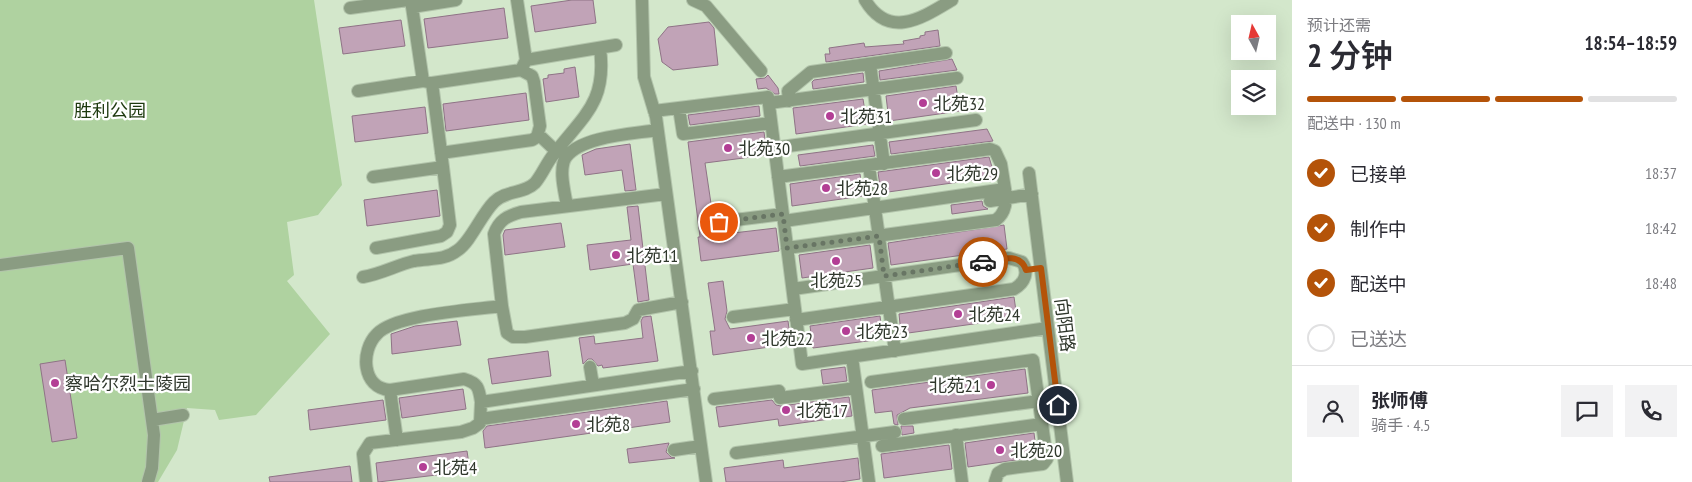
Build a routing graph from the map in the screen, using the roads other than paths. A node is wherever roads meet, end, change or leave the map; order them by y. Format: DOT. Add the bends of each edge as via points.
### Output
graph roads {
  1 [pos="456,0"];
  2 [pos="517,0"];
  3 [pos="642,0"];
  4 [pos="693,0"];
  5 [pos="865,0"];
  6 [pos="952,0"];
  7 [pos="411,2"];
  8 [pos="350,8"];
  9 [pos="616,45"];
  10 [pos="600,48"];
  11 [pos="946,53"];
  12 [pos="870,64"];
  13 [pos="524,65"];
  14 [pos="762,71"];
  15 [pos="957,78"];
  16 [pos="428,82"];
  17 [pos="873,89"];
  18 [pos="358,91"];
  19 [pos="789,100"];
  20 [pos="769,103"];
  21 [pos="679,108"];
  22 [pos="654,111"];
  23 [pos="976,120"];
  24 [pos="771,123"];
  25 [pos="657,130"];
  26 [pos="538,134"];
  27 [pos="880,134"];
  28 [pos="774,148"];
  29 [pos="556,151"];
  30 [pos="441,153"];
  31 [pos="884,164"];
  32 [pos="443,166"];
  33 [pos="869,166"];
  34 [pos="1029,173"];
  35 [pos="373,177"];
  36 [pos="778,177"];
  37 [pos="1006,193"];
  38 [pos="666,194"];
  39 [pos="1032,194"];
  40 [pos="990,201"];
  41 [pos="567,206"];
  42 [pos="875,208"];
  43 [pos="783,217"];
  44 [pos="719,222"];
  45 [pos="448,229"];
  46 [pos="879,236"];
  47 [pos="466,242"];
  48 [pos="376,248"];
  49 [pos="787,248"];
  50 [pos="0,265"];
  51 [pos="1041,268"];
  52 [pos="1026,270"];
  53 [pos="884,276"];
  54 [pos="363,277"];
  55 [pos="792,289"];
  56 [pos="682,302"];
  57 [pos="502,306"];
  58 [pos="889,308"];
  59 [pos="796,315"];
  60 [pos="733,317"];
  61 [pos="1048,328"];
  62 [pos="895,351"];
  63 [pos="852,357"];
  64 [pos="590,367"];
  65 [pos="692,371"];
  66 [pos="871,382"];
  67 [pos="593,386"];
  68 [pos="856,388"];
  69 [pos="694,389"];
  70 [pos="390,390"];
  71 [pos="714,399"];
  72 [pos="1039,401"];
  73 [pos="481,402"];
  74 [pos="184,415"];
  75 [pos="481,419"];
  76 [pos="152,420"];
  77 [pos="904,420"];
  78 [pos="1042,424"];
  79 [pos="895,432"];
  80 [pos="956,435"];
  81 [pos="863,436"];
  82 [pos="397,440"];
  83 [pos="701,446"];
  84 [pos="882,446"];
  85 [pos="674,450"];
  86 [pos="736,453"];
  87 [pos="148,482"];
  88 [pos="366,482"];
  89 [pos="706,482"];
  90 [pos="869,482"];
  91 [pos="962,482"];
  92 [pos="995,482"];
  93 [pos="1067,482"];
  1 -- 7 [label="street"];
  2 -- 13 [label="street"];
  3 -- 22 [label="street" via="644,77"];
  4 -- 14 [label="street" via="706,6"];
  5 -- 6 [label="street" via="870,9 892,23 909,22"];
  7 -- 8 [label="street"];
  7 -- 16 [label="street"];
  9 -- 10 [label="street"];
  10 -- 13 [label="street"];
  10 -- 29 [label="street" via="602,73 599,92 593,105"];
  11 -- 12 [label="street"];
  12 -- 17 [label="street"];
  12 -- 19 [label="street" via="810,72 788,91"];
  13 -- 16 [label="street"];
  13 -- 26 [label="street" via="534,82 540,126"];
  15 -- 17 [label="street"];
  16 -- 18 [label="street"];
  16 -- 30 [label="street"];
  17 -- 19 [label="street"];
  17 -- 27 [label="street"];
  19 -- 20 [label="street"];
  20 -- 21 [label="street" via="768,96"];
  20 -- 24 [label="street"];
  21 -- 22 [label="street"];
  21 -- 24 [label="street" via="683,134"];
  22 -- 25 [label="street"];
  23 -- 27 [label="street"];
  24 -- 28 [label="street"];
  25 -- 38 [label="street"];
  25 -- 41 [label="street" via="591,141 566,157 562,170"];
  26 -- 29 [label="street"];
  26 -- 30 [label="street" via="532,140"];
  27 -- 28 [label="street"];
  27 -- 31 [label="street"];
  28 -- 36 [label="street"];
  29 -- 47 [label="street" via="535,183 496,200 480,218"];
  30 -- 32 [label="street"];
  31 -- 33 [label="street"];
  31 -- 37 [label="street" via="990,148 1001,164"];
  32 -- 35 [label="street"];
  32 -- 45 [label="street"];
  33 -- 36 [label="street"];
  33 -- 42 [label="street"];
  34 -- 39 [label="street, 向阳路"];
  36 -- 43 [label="street"];
  37 -- 39 [label="street"];
  37 -- 40 [label="street"];
  37 -- 42 [label="street"];
  37 -- 46 [label="street" via="1003,212 996,220"];
  38 -- 41 [label="street"];
  38 -- 56 [label="street"];
  39 -- 51 [label="street, 向阳路"];
  41 -- 57 [label="street" via="521,212 507,216 497,225 494,234"];
  42 -- 43 [label="street"];
  42 -- 46 [label="street"];
  43 -- 44 [label="street"];
  43 -- 49 [label="street"];
  45 -- 47 [label="street"];
  45 -- 48 [label="street" via="442,236"];
  46 -- 49 [label="street"];
  46 -- 53 [label="street"];
  47 -- 54 [label="street" via="443,258 416,261"];
  49 -- 55 [label="street"];
  50 -- 76 [label="street" via="128,248"];
  51 -- 52 [label="street"];
  51 -- 61 [label="street, 向阳路"];
  52 -- 53 [label="street" via="1022,262 1009,258"];
  52 -- 58 [label="street" via="1024,280 1014,289"];
  53 -- 55 [label="street"];
  53 -- 58 [label="street"];
  55 -- 59 [label="street"];
  56 -- 57 [label="street" via="638,310 625,323 525,337 513,337 507,333"];
  56 -- 65 [label="street"];
  57 -- 70 [label="street" via="398,321 377,334 366,356 368,375 373,384"];
  58 -- 59 [label="street"];
  58 -- 62 [label="street"];
  59 -- 60 [label="street"];
  59 -- 63 [label="street" via="802,364"];
  61 -- 62 [label="street"];
  61 -- 93 [label="street, 向阳路"];
  62 -- 63 [label="street"];
  63 -- 68 [label="street"];
  64 -- 67 [label="street"];
  65 -- 67 [label="street"];
  65 -- 69 [label="street"];
  66 -- 72 [label="street" via="1033,360"];
  67 -- 73 [label="street"];
  68 -- 71 [label="street" via="780,398 779,391"];
  68 -- 81 [label="street"];
  69 -- 75 [label="street"];
  69 -- 83 [label="street"];
  70 -- 73 [label="street" via="464,379 479,387"];
  70 -- 82 [label="street"];
  72 -- 77 [label="street"];
  72 -- 78 [label="street"];
  73 -- 75 [label="street"];
  74 -- 76 [label="street"];
  75 -- 82 [label="street" via="473,428 461,432"];
  76 -- 87 [label="street" via="154,450"];
  78 -- 80 [label="street"];
  78 -- 92 [label="street" via="1047,460 1043,464 1005,469 998,473"];
  79 -- 81 [label="street"];
  80 -- 84 [label="street"];
  80 -- 91 [label="street"];
  81 -- 86 [label="street"];
  81 -- 90 [label="street"];
  82 -- 88 [label="street" via="370,443 365,447"];
  83 -- 85 [label="street"];
  83 -- 89 [label="street"];
}
